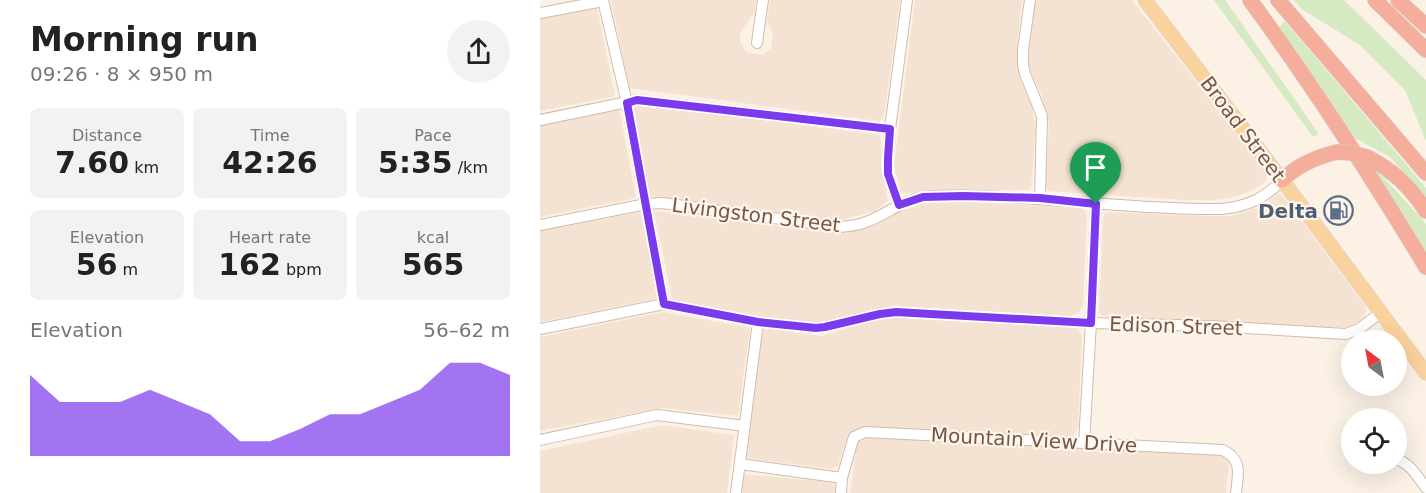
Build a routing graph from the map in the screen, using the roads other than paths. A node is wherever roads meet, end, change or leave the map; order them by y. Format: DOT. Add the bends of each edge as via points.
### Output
graph roads {
  1 [pos="603,0"];
  2 [pos="763,0"];
  3 [pos="907,0"];
  4 [pos="1030,0"];
  5 [pos="1145,0"];
  6 [pos="1250,0"];
  7 [pos="1278,0"];
  8 [pos="1375,0"];
  9 [pos="1398,0"];
  10 [pos="540,13"];
  11 [pos="1426,26"];
  12 [pos="757,43"];
  13 [pos="1426,50"];
  14 [pos="627,103"];
  15 [pos="540,120"];
  16 [pos="890,129"];
  17 [pos="1426,173"];
  18 [pos="1282,180"];
  19 [pos="1040,198"];
  20 [pos="646,204"];
  21 [pos="1096,204"];
  22 [pos="899,205"];
  23 [pos="1426,211"];
  24 [pos="540,225"];
  25 [pos="1426,267"];
  26 [pos="664,304"];
  27 [pos="1380,313"];
  28 [pos="758,322"];
  29 [pos="1091,323"];
  30 [pos="540,329"];
  31 [pos="1426,374"];
  32 [pos="745,426"];
  33 [pos="540,440"];
  34 [pos="1084,443"];
  35 [pos="740,464"];
  36 [pos="1407,464"];
  37 [pos="842,478"];
  38 [pos="1426,488"];
  39 [pos="736,493"];
  40 [pos="841,493"];
  41 [pos="1236,493"];
  1 -- 10 [label="street"];
  1 -- 14 [label="street"];
  2 -- 12 [label="street"];
  3 -- 16 [label="street"];
  4 -- 19 [label="street" via="1023,66 1042,116"];
  5 -- 18 [label="main road, Broad Street"];
  6 -- 25 [label="highway"];
  7 -- 17 [label="highway"];
  8 -- 13 [label="highway"];
  9 -- 11 [label="highway"];
  14 -- 15 [label="street"];
  14 -- 16 [label="street" via="637,100"];
  14 -- 20 [label="street"];
  16 -- 22 [label="street" via="888,174"];
  18 -- 21 [label="street, Livingston Street" via="1262,198 1222,209"];
  18 -- 23 [label="highway, bridge" via="1325,154 1351,153 1367,157 1401,179"];
  18 -- 27 [label="main road, Broad Street"];
  19 -- 21 [label="street, Livingston Street"];
  19 -- 22 [label="street, Livingston Street" via="923,197"];
  20 -- 22 [label="street, Livingston Street" via="839,227 867,222"];
  20 -- 24 [label="street, Livingston Street"];
  20 -- 26 [label="street"];
  21 -- 29 [label="street"];
  26 -- 28 [label="street, Edison Street"];
  26 -- 30 [label="street, Edison Street"];
  27 -- 29 [label="street, Edison Street" via="1346,334"];
  27 -- 31 [label="main road, Broad Street"];
  28 -- 29 [label="street, Edison Street" via="816,328 896,312"];
  28 -- 32 [label="street"];
  29 -- 34 [label="street"];
  32 -- 33 [label="street" via="657,415"];
  32 -- 35 [label="street"];
  34 -- 37 [label="street, Mountain View Drive" via="865,432 854,437"];
  34 -- 41 [label="street, Mountain View Drive" via="1223,450 1231,454 1238,468"];
  35 -- 37 [label="street"];
  35 -- 39 [label="street"];
  36 -- 38 [label="street"];
  37 -- 40 [label="street, Mountain View Drive"];
}
